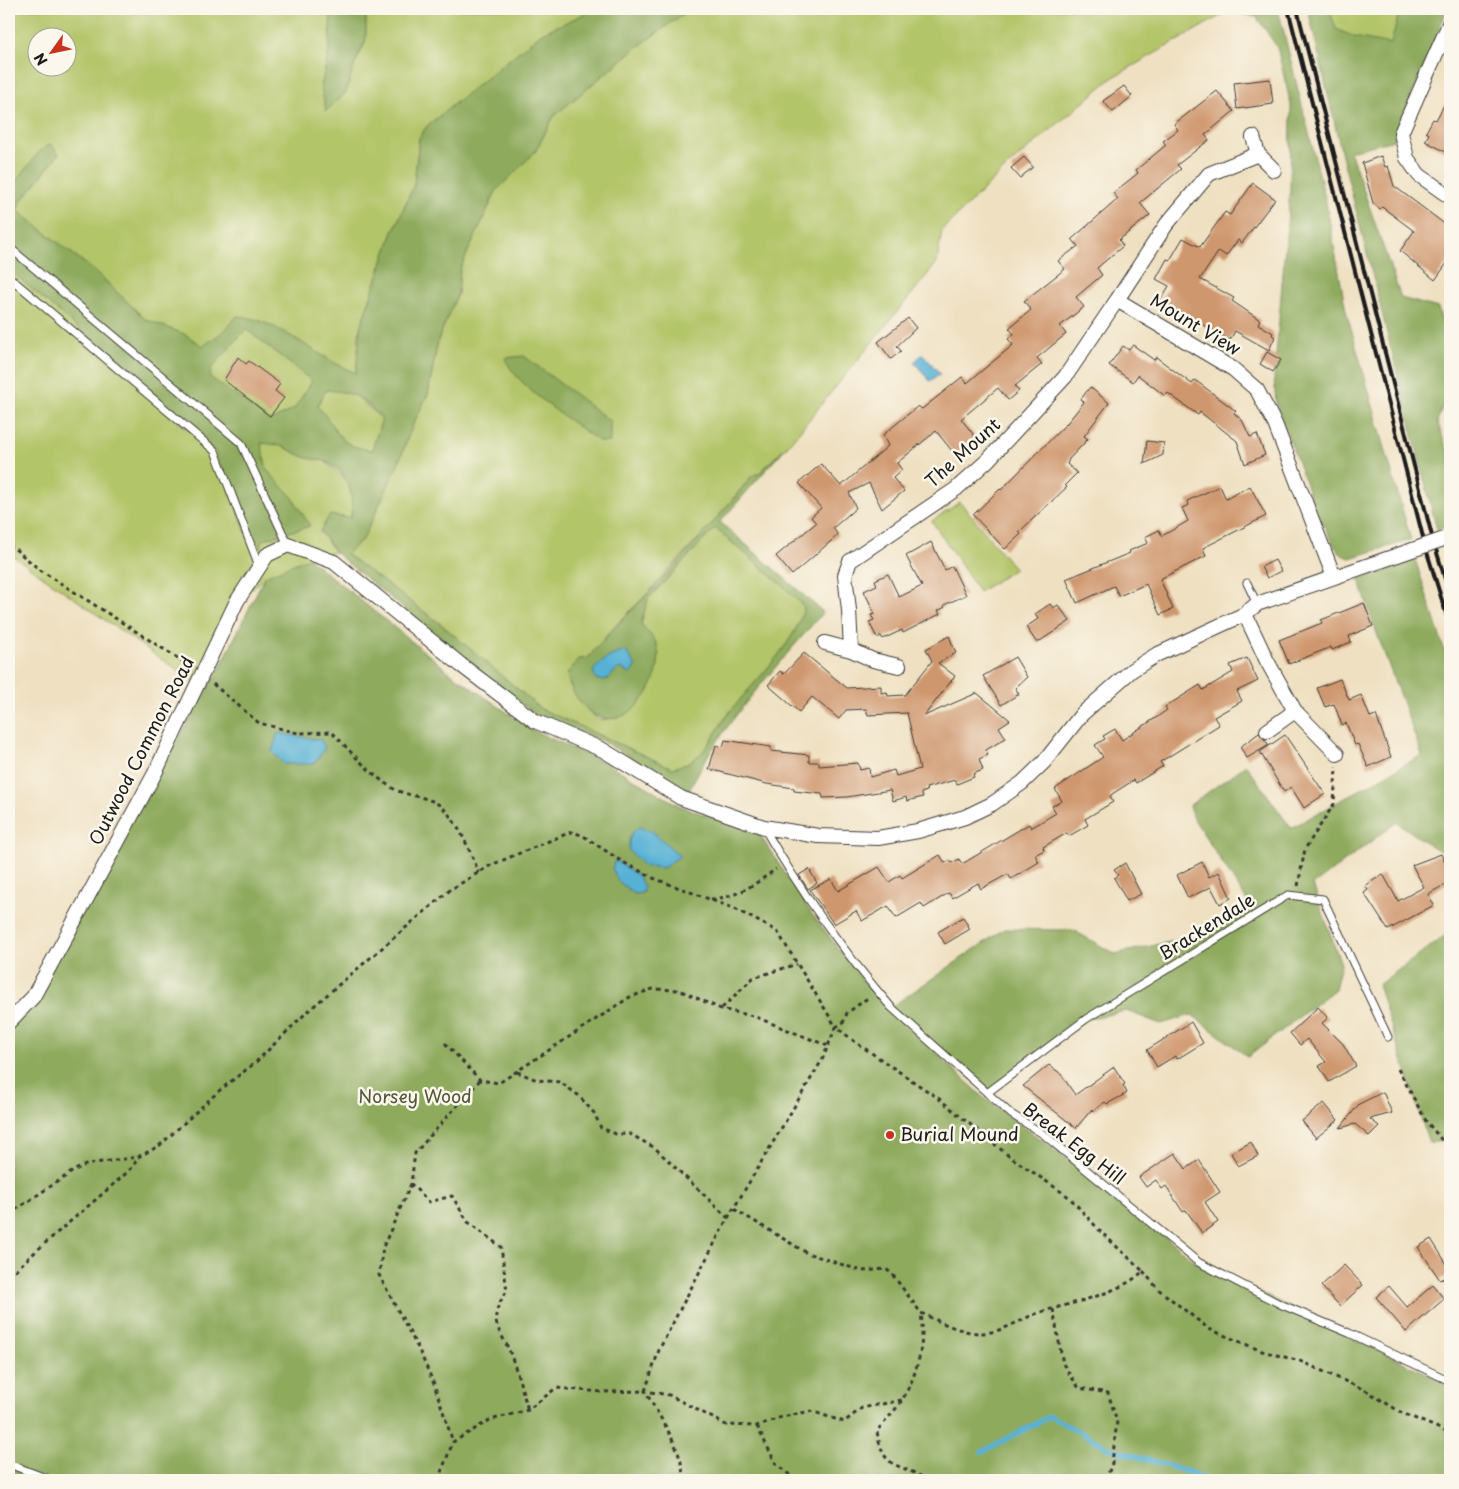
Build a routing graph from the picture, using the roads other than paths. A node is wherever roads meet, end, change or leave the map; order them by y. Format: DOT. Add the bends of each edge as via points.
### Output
graph roads {
  1 [pos="1450,22"];
  2 [pos="1253,137"];
  3 [pos="1258,154"];
  4 [pos="1274,170"];
  5 [pos="1450,196"];
  6 [pos="9,247"];
  7 [pos="9,277"];
  8 [pos="1117,300"];
  9 [pos="1447,538"];
  10 [pos="288,545"];
  11 [pos="260,567"];
  12 [pos="1334,577"];
  13 [pos="1246,584"];
  14 [pos="1257,604"];
  15 [pos="1245,614"];
  16 [pos="825,642"];
  17 [pos="851,650"];
  18 [pos="899,666"];
  19 [pos="1295,711"];
  20 [pos="1267,731"];
  21 [pos="1337,754"];
  22 [pos="764,827"];
  23 [pos="9,1022"];
  24 [pos="1388,1037"];
  25 [pos="987,1093"];
  26 [pos="1450,1381"];
  27 [pos="9,1464"];
  28 [pos="50,1480"];
  1 -- 5 [label="street" via="1401,133 1407,158 1419,175"];
  2 -- 3 [label="street"];
  3 -- 4 [label="street"];
  3 -- 8 [label="street" via="1209,174 1166,226"];
  6 -- 10 [label="lane" via="241,443"];
  7 -- 11 [label="lane" via="216,451"];
  8 -- 12 [label="street, Mount View" via="1233,369 1257,390 1275,424"];
  8 -- 17 [label="street, The Mount" via="1065,377 988,460 956,489 850,560 845,575"];
  9 -- 12 [label="street, bridge"];
  10 -- 11 [label="street, Outwood Common Road" via="267,555"];
  10 -- 22 [label="street" via="334,562 535,721 603,750 681,798"];
  11 -- 23 [label="street, Outwood Common Road" via="237,601 155,773 34,997"];
  12 -- 14 [label="street"];
  13 -- 14 [label="lane"];
  14 -- 15 [label="street"];
  15 -- 19 [label="street"];
  15 -- 22 [label="street" via="1156,655 1132,670 1082,714 1044,762 1022,783 966,817 878,838 818,836"];
  16 -- 17 [label="street"];
  17 -- 18 [label="street" via="873,660"];
  19 -- 20 [label="street"];
  19 -- 21 [label="street"];
  22 -- 25 [label="lane, Break Egg Hill" via="796,882 891,1007"];
  24 -- 25 [label="lane, Brackendale" via="1323,899 1288,895 1086,1020"];
  25 -- 26 [label="lane, Break Egg Hill" via="1198,1262 1280,1304 1349,1332"];
  27 -- 28 [label="lane"];
}
